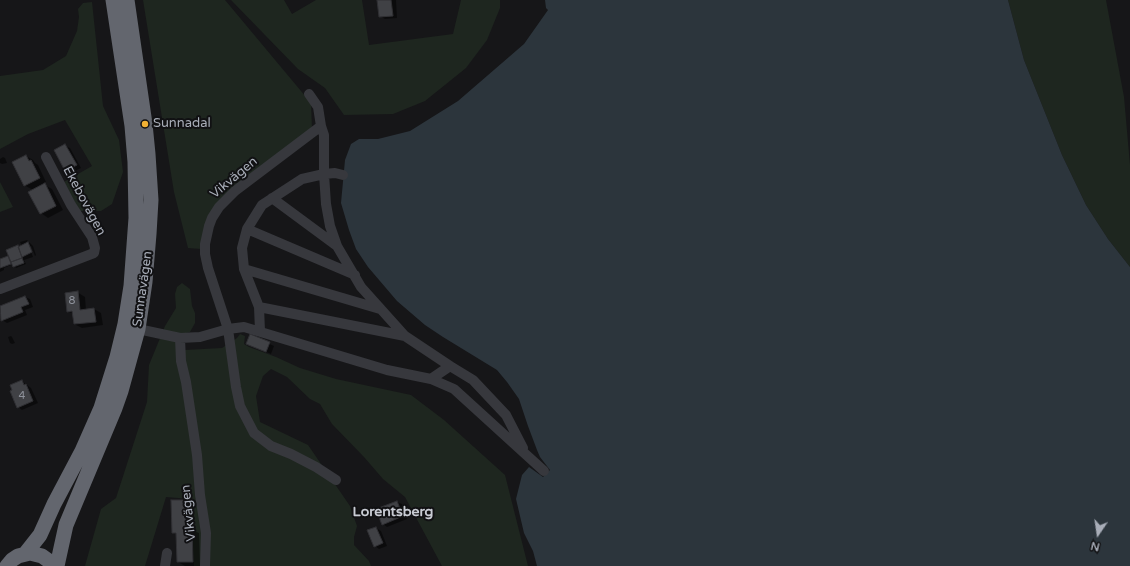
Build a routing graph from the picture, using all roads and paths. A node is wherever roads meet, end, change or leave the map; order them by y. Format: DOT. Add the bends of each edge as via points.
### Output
graph roads {
  1 [pos="113,0"];
  2 [pos="127,0"];
  3 [pos="309,94"];
  4 [pos="321,126"];
  5 [pos="46,157"];
  6 [pos="324,174"];
  7 [pos="343,175"];
  8 [pos="272,198"];
  9 [pos="247,228"];
  10 [pos="337,246"];
  11 [pos="244,269"];
  12 [pos="355,275"];
  13 [pos="0,289"];
  14 [pos="259,307"];
  15 [pos="381,310"];
  16 [pos="138,329"];
  17 [pos="228,329"];
  18 [pos="260,331"];
  19 [pos="405,336"];
  20 [pos="180,338"];
  21 [pos="450,366"];
  22 [pos="431,379"];
  23 [pos="525,454"];
  24 [pos="544,471"];
  25 [pos="336,480"];
  26 [pos="167,553"];
  27 [pos="25,554"];
  28 [pos="7,565"];
  29 [pos="53,566"];
  30 [pos="57,566"];
  31 [pos="165,566"];
  32 [pos="205,566"];
  1 -- 27 [label="highway, Sunnavägen" via="136,162 134,268 130,294 113,370 92,429 40,535"];
  2 -- 16 [label="highway, Sunnavägen" via="145,124 150,200 145,282"];
  3 -- 4 [label="street" via="318,107"];
  4 -- 6 [label="street" via="324,134"];
  4 -- 17 [label="street, Vikvägen" via="235,191 212,218 205,244 206,261"];
  5 -- 13 [label="street, Ekebovägen" via="92,238 94,253"];
  6 -- 7 [label="street"];
  6 -- 8 [label="street" via="302,179"];
  6 -- 10 [label="street" via="326,204"];
  8 -- 9 [label="street" via="262,205"];
  8 -- 10 [label="street"];
  9 -- 11 [label="street" via="242,248"];
  9 -- 12 [label="street"];
  10 -- 12 [label="street"];
  11 -- 14 [label="street"];
  11 -- 15 [label="street"];
  12 -- 15 [label="street" via="361,287"];
  14 -- 18 [label="street"];
  14 -- 19 [label="street"];
  15 -- 19 [label="street"];
  16 -- 20 [label="street"];
  16 -- 30 [label="highway, Sunnavägen" via="115,408 66,525"];
  17 -- 18 [label="street"];
  17 -- 20 [label="street" via="200,337"];
  17 -- 25 [label="street, Vikvägen" via="240,406 254,433 271,446 316,466"];
  18 -- 22 [label="street" via="387,370"];
  19 -- 21 [label="street"];
  20 -- 32 [label="street, Vikvägen" via="181,361 197,455 206,533"];
  21 -- 22 [label="street"];
  21 -- 23 [label="street" via="473,380 506,415"];
  22 -- 23 [label="street" via="454,389"];
  23 -- 24 [label="street"];
  26 -- 31 [label="street"];
  27 -- 28 [label="highway"];
  27 -- 29 [label="highway" via="34,553 42,556"];
}
